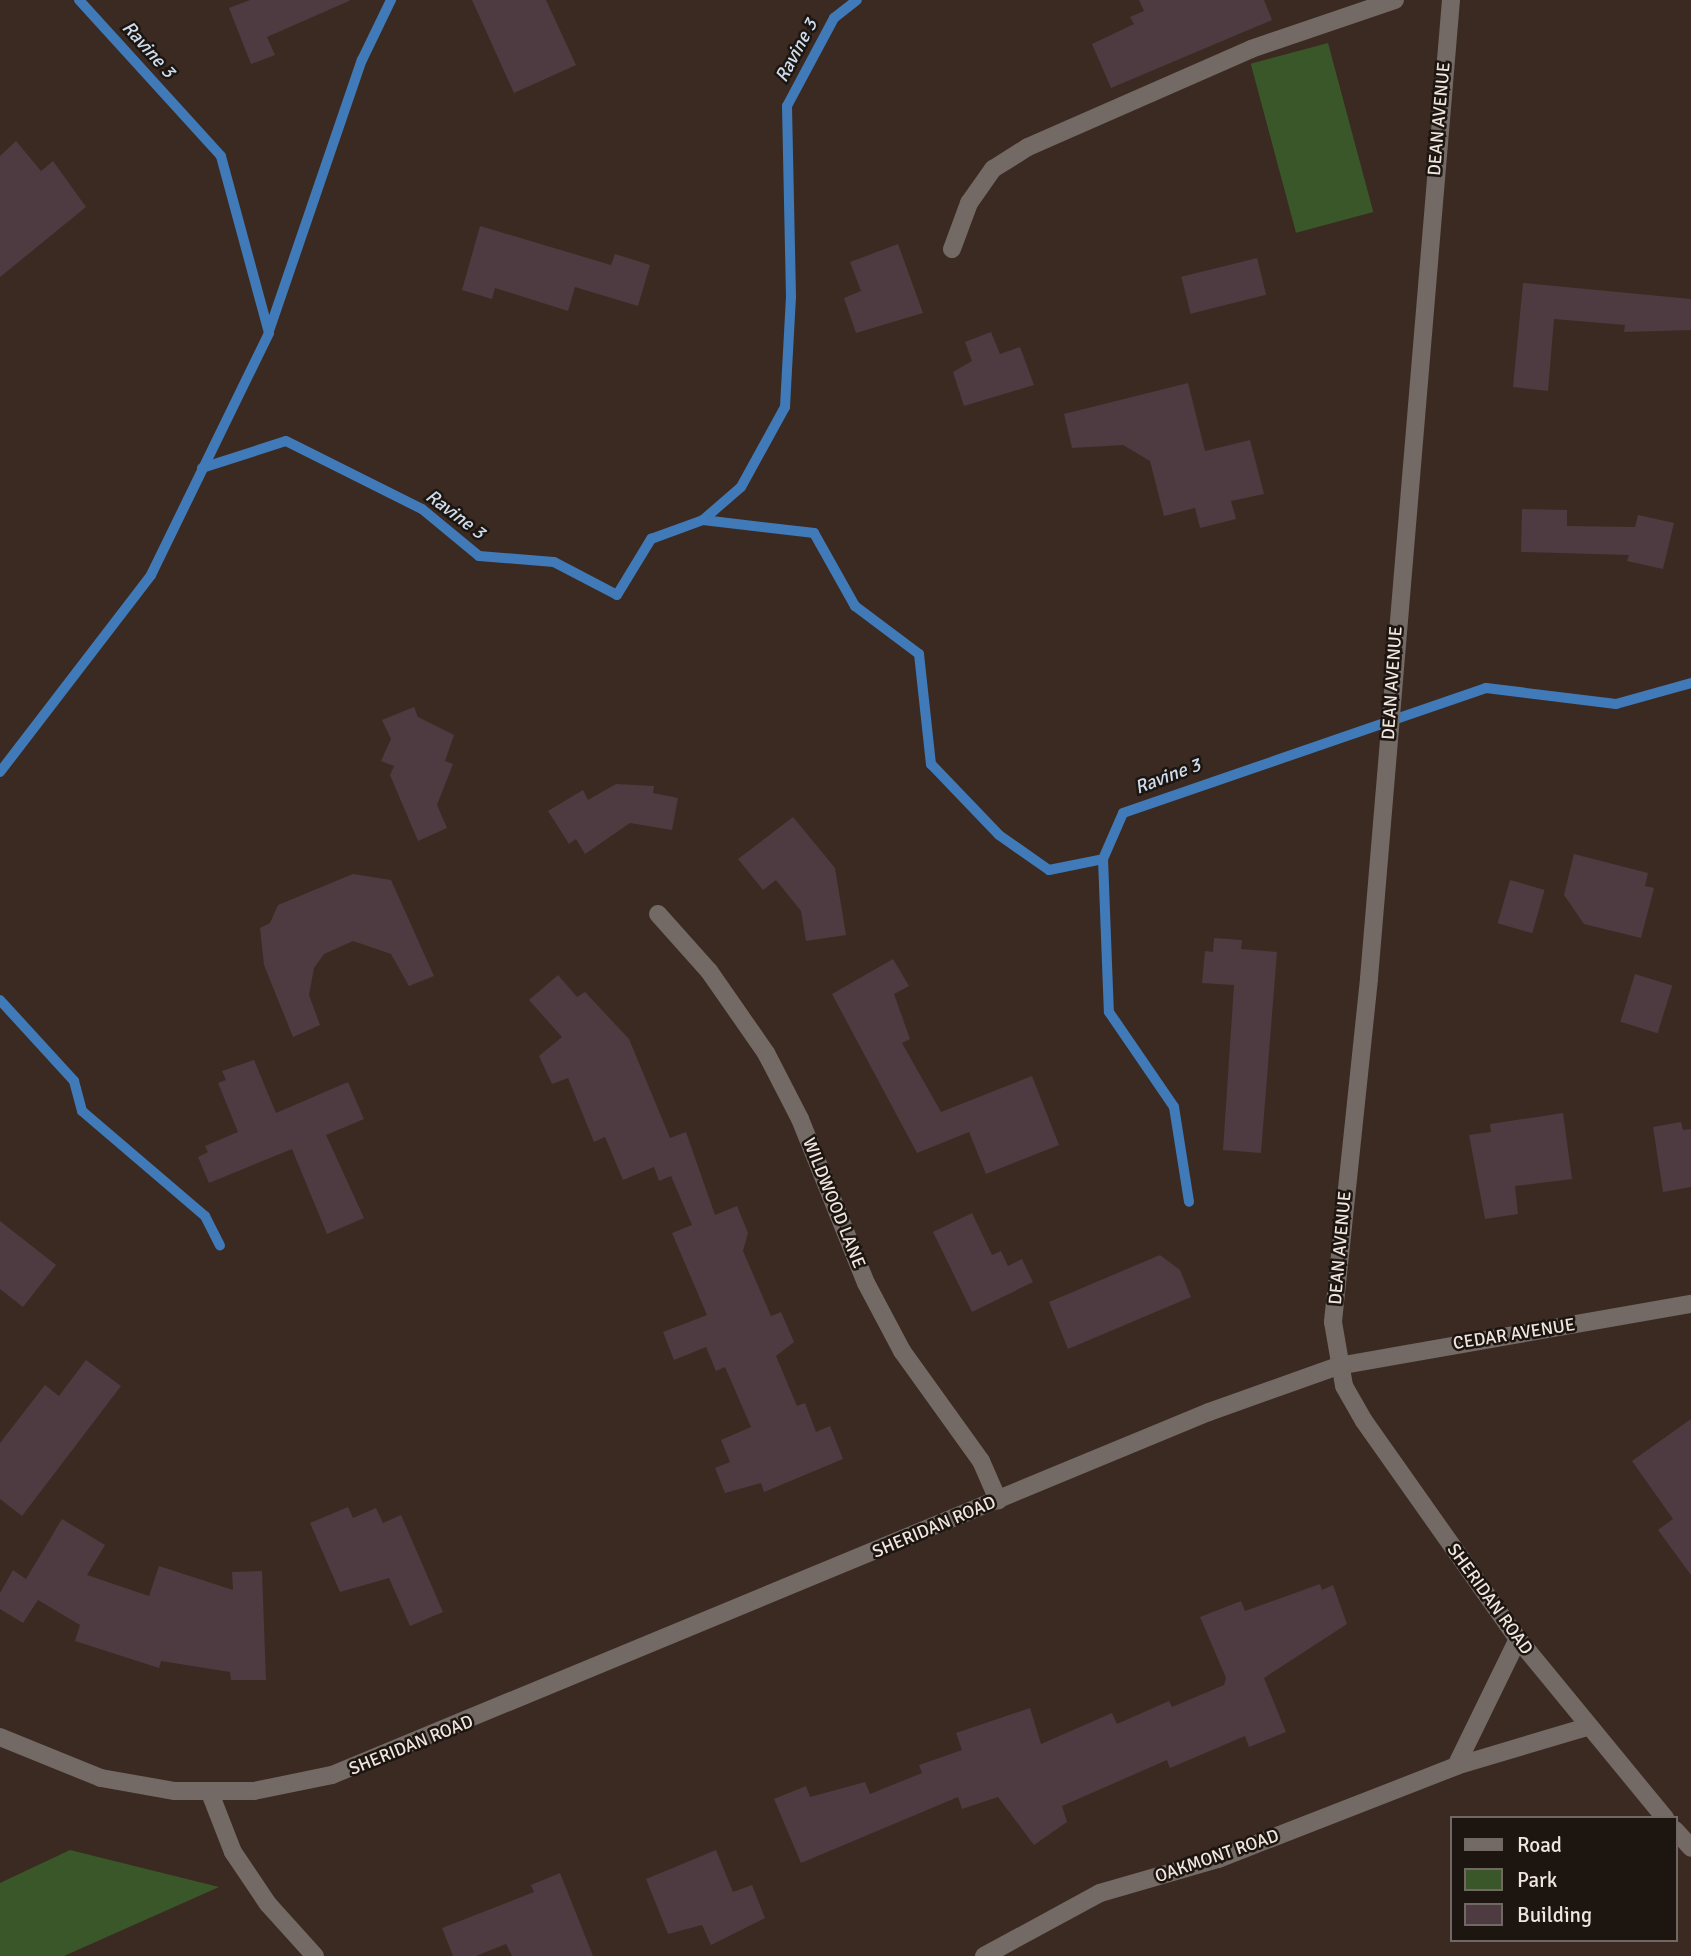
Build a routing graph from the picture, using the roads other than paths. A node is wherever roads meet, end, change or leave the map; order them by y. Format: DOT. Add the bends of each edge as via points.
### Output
graph roads {
  1 [pos="1395,0"];
  2 [pos="1451,0"];
  3 [pos="951,249"];
  4 [pos="657,914"];
  5 [pos="1691,1304"];
  6 [pos="1338,1366"];
  7 [pos="998,1500"];
  8 [pos="1518,1639"];
  9 [pos="1587,1727"];
  10 [pos="0,1737"];
  11 [pos="1456,1766"];
  12 [pos="210,1793"];
  13 [pos="1663,1816"];
  14 [pos="1677,1832"];
  15 [pos="1691,1848"];
  16 [pos="315,1956"];
  17 [pos="984,1956"];
  1 -- 3 [label="street" via="1251,49 1028,147 993,169 969,203"];
  2 -- 6 [label="street, DEAN AVENUE" via="1369,979 1333,1322"];
  4 -- 7 [label="street, WILDWOOD LANE" via="709,971 766,1053 866,1283 902,1351 981,1461"];
  5 -- 6 [label="street, CEDAR AVENUE"];
  6 -- 7 [label="street, SHERIDAN ROAD"];
  6 -- 8 [label="street, SHERIDAN ROAD" via="1364,1421"];
  7 -- 12 [label="street, SHERIDAN ROAD" via="371,1763 254,1791"];
  8 -- 9 [label="street, SHERIDAN ROAD"];
  8 -- 11 [label="street"];
  9 -- 11 [label="street, OAKMONT ROAD"];
  9 -- 13 [label="street, SHERIDAN ROAD"];
  10 -- 12 [label="street, SHERIDAN ROAD" via="101,1778"];
  11 -- 17 [label="street, OAKMONT ROAD" via="1218,1859 1101,1893"];
  12 -- 16 [label="street" via="233,1852 268,1904"];
  14 -- 15 [label="street"];
}
